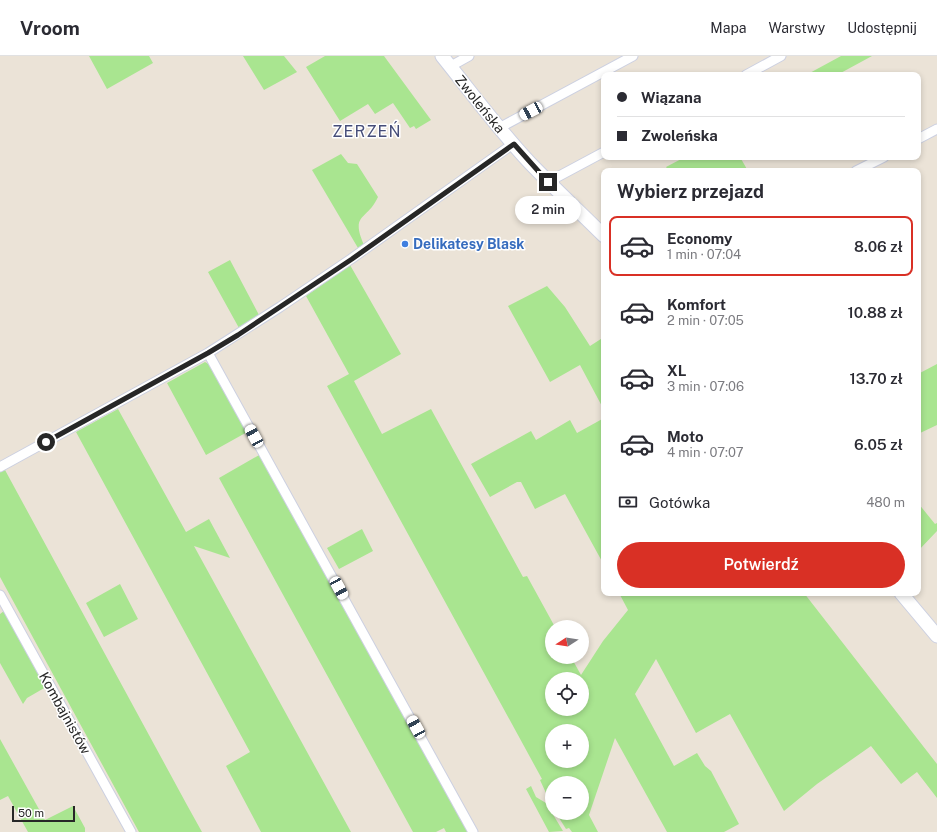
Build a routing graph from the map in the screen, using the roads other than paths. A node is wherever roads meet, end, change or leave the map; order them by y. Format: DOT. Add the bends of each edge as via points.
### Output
graph roads {
  1 [pos="469,56"];
  2 [pos="633,56"];
  3 [pos="781,56"];
  4 [pos="446,61"];
  5 [pos="603,72"];
  6 [pos="752,72"];
  7 [pos="601,73"];
  8 [pos="499,128"];
  9 [pos="937,129"];
  10 [pos="921,137"];
  11 [pos="514,144"];
  12 [pos="601,154"];
  13 [pos="878,160"];
  14 [pos="862,168"];
  15 [pos="548,182"];
  16 [pos="601,233"];
  17 [pos="208,353"];
  18 [pos="0,467"];
  19 [pos="0,595"];
  20 [pos="904,596"];
  21 [pos="937,636"];
  22 [pos="131,832"];
  23 [pos="473,832"];
  1 -- 4 [label="street"];
  2 -- 5 [label="street"];
  3 -- 6 [label="street"];
  4 -- 8 [label="street, Zwoleńska"];
  7 -- 8 [label="street"];
  8 -- 11 [label="street, Zwoleńska"];
  9 -- 10 [label="street"];
  11 -- 15 [label="street, Zwoleńska"];
  11 -- 17 [label="street" via="352,259"];
  12 -- 15 [label="street"];
  13 -- 14 [label="street"];
  15 -- 16 [label="street, Zwoleńska"];
  17 -- 18 [label="street"];
  17 -- 23 [label="street"];
  19 -- 22 [label="street, Kombajnistów"];
  20 -- 21 [label="street"];
}
